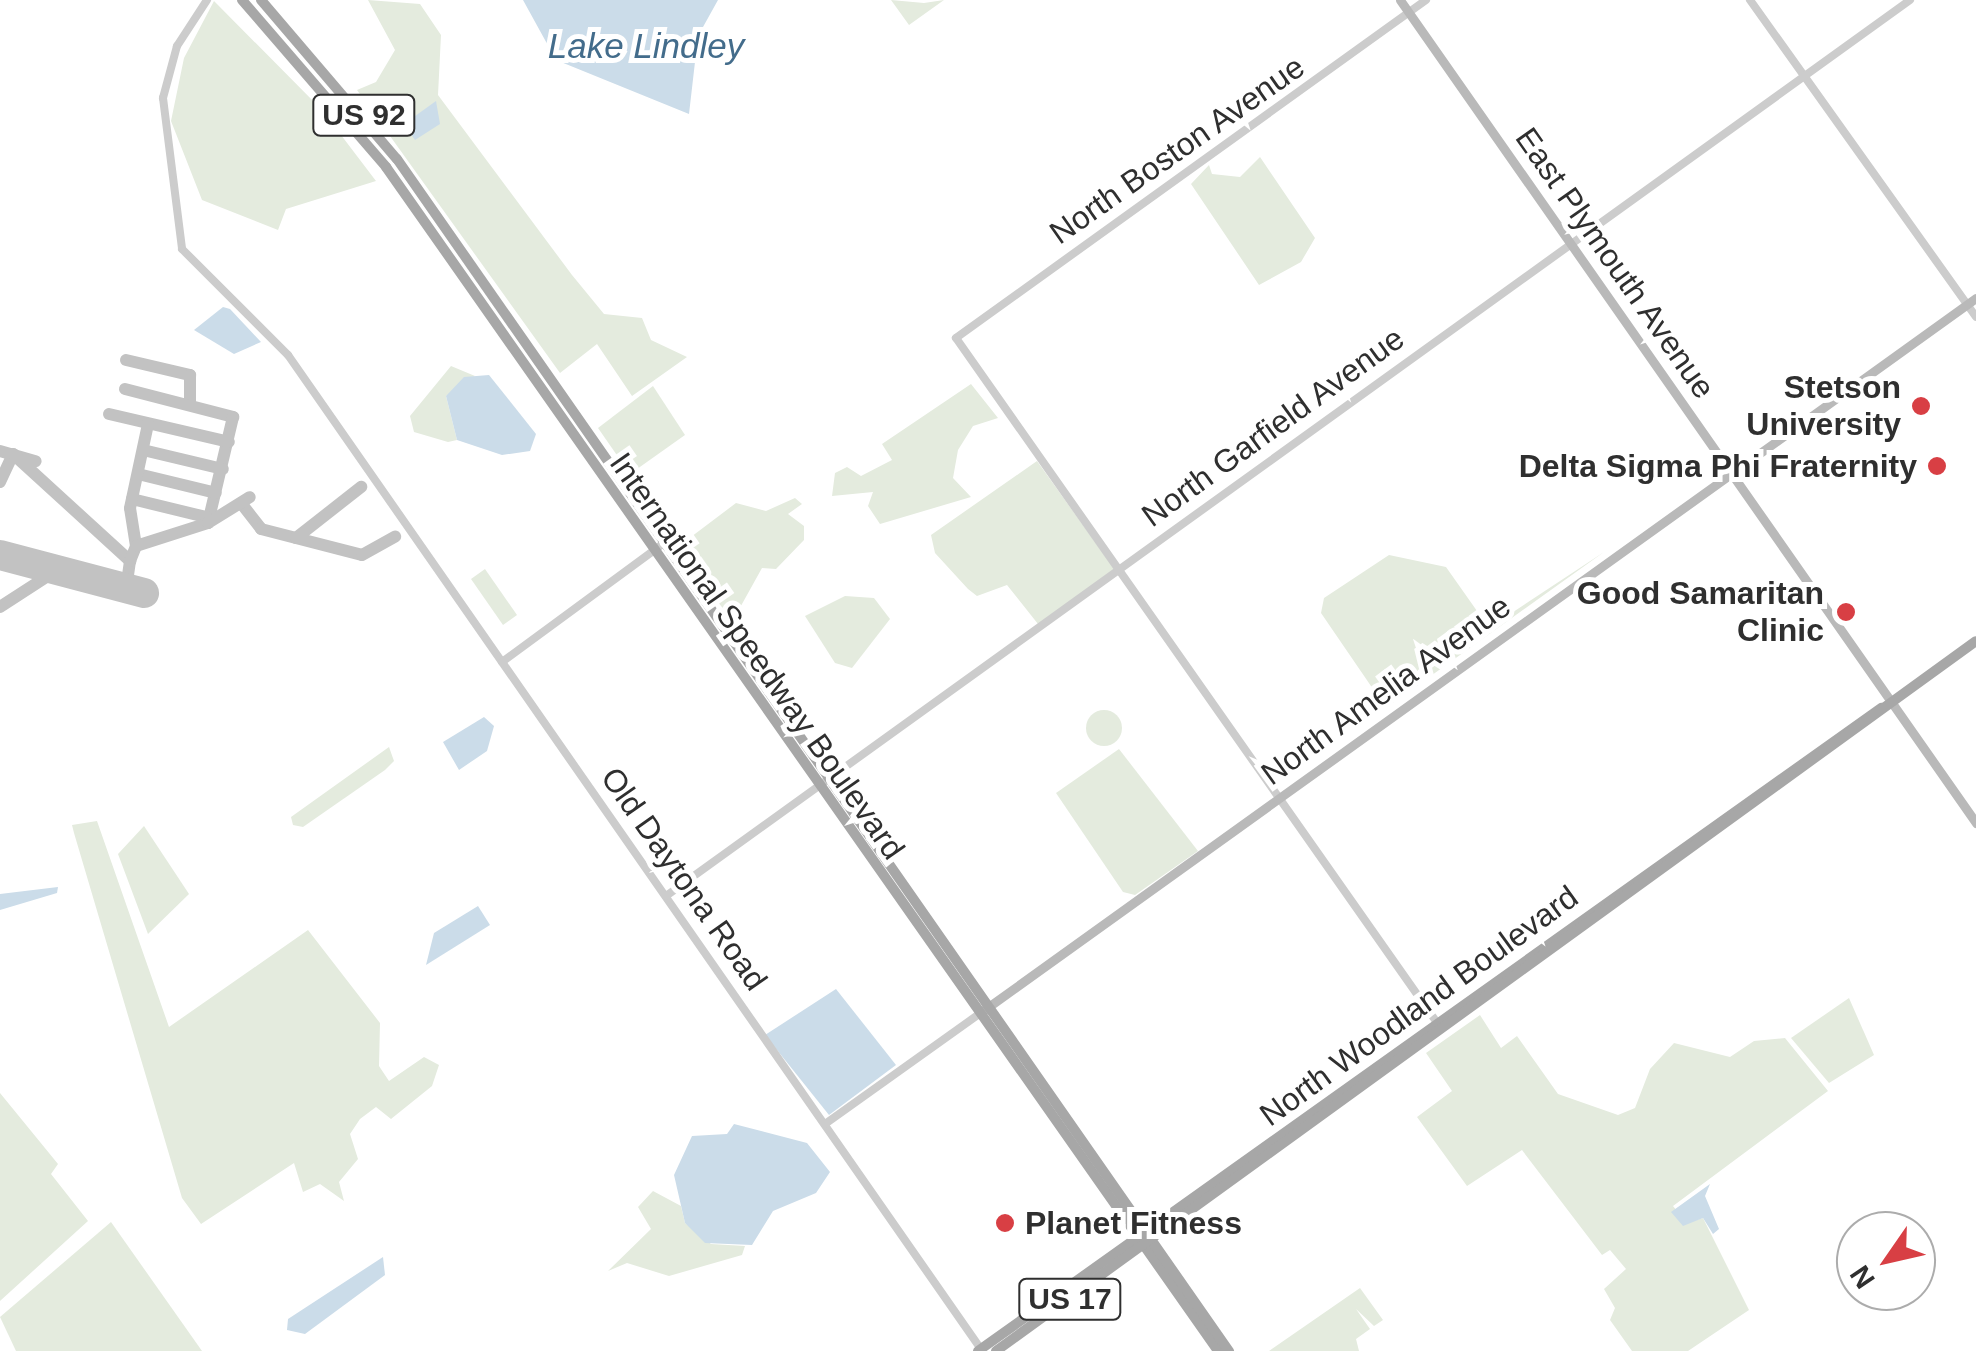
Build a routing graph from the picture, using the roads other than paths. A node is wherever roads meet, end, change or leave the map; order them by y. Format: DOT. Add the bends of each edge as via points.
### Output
graph roads {
  1 [pos="207,0"];
  2 [pos="242,0"];
  3 [pos="261,0"];
  4 [pos="1400,0"];
  5 [pos="1426,0"];
  6 [pos="1750,0"];
  7 [pos="1910,0"];
  8 [pos="1409,12"];
  9 [pos="1805,76"];
  10 [pos="1572,242"];
  11 [pos="1972,301"];
  12 [pos="1976,317"];
  13 [pos="564,422"];
  14 [pos="586,431"];
  15 [pos="576,439"];
  16 [pos="598,448"];
  17 [pos="1732,474"];
  18 [pos="664,543"];
  19 [pos="653,551"];
  20 [pos="1120,569"];
  21 [pos="1976,641"];
  22 [pos="502,662"];
  23 [pos="1891,703"];
  24 [pos="830,780"];
  25 [pos="818,788"];
  26 [pos="1278,799"];
  27 [pos="1976,823"];
  28 [pos="888,886"];
  29 [pos="906,890"];
  30 [pos="666,896"];
  31 [pos="898,901"];
  32 [pos="919,909"];
  33 [pos="983,1011"];
  34 [pos="1441,1028"];
  35 [pos="1044,1111"];
  36 [pos="1066,1120"];
  37 [pos="826,1124"];
  38 [pos="1124,1212"];
  39 [pos="1165,1218"];
  40 [pos="1144,1240"];
  41 [pos="1114,1255"];
  42 [pos="1040,1307"];
  43 [pos="1203,1322"];
  44 [pos="1028,1328"];
  45 [pos="985,1349"];
  46 [pos="1218,1351"];
  47 [pos="1229,1351"];
  1 -- 22 [label="street, Old Daytona Road" via="176,46 163,98 184,252 270,332"];
  2 -- 13 [label="main road, International Speedway Boulevard / US 92" via="352,121"];
  3 -- 14 [label="main road, International Speedway Boulevard / US 92" via="380,136"];
  4 -- 8 [label="main road, East Plymouth Avenue"];
  5 -- 8 [label="street, North Boston Avenue"];
  6 -- 9 [label="street"];
  7 -- 9 [label="street, North Garfield Avenue"];
  8 -- 10 [label="main road, East Plymouth Avenue"];
  8 -- 20 [label="street, North Boston Avenue" via="956,338"];
  9 -- 10 [label="street, North Garfield Avenue"];
  9 -- 11 [label="street"];
  10 -- 17 [label="main road, East Plymouth Avenue"];
  10 -- 20 [label="street, North Garfield Avenue"];
  11 -- 12 [label="street"];
  11 -- 17 [label="main road, North Amelia Avenue"];
  13 -- 14 [label="main road"];
  13 -- 15 [label="main road, International Speedway Boulevard / US 92"];
  14 -- 16 [label="main road, International Speedway Boulevard / US 92"];
  15 -- 16 [label="main road"];
  15 -- 19 [label="main road, International Speedway Boulevard / US 92"];
  16 -- 18 [label="main road, International Speedway Boulevard / US 92"];
  17 -- 23 [label="main road, East Plymouth Avenue"];
  17 -- 26 [label="main road, North Amelia Avenue"];
  18 -- 19 [label="street"];
  18 -- 24 [label="main road, International Speedway Boulevard / US 92"];
  19 -- 22 [label="street"];
  19 -- 25 [label="main road, International Speedway Boulevard / US 92"];
  20 -- 24 [label="street, North Garfield Avenue"];
  20 -- 26 [label="street"];
  21 -- 23 [label="main road, North Woodland Boulevard / US 17"];
  22 -- 30 [label="street, Old Daytona Road"];
  23 -- 27 [label="main road, East Plymouth Avenue"];
  23 -- 34 [label="main road, North Woodland Boulevard / US 17"];
  24 -- 25 [label="street, North Garfield Avenue"];
  24 -- 29 [label="main road, International Speedway Boulevard / US 92"];
  25 -- 28 [label="main road, International Speedway Boulevard / US 92"];
  25 -- 30 [label="street, North Garfield Avenue"];
  26 -- 33 [label="main road, North Amelia Avenue"];
  26 -- 34 [label="street"];
  28 -- 29 [label="main road"];
  28 -- 31 [label="main road, International Speedway Boulevard / US 92"];
  29 -- 32 [label="main road, International Speedway Boulevard / US 92"];
  30 -- 37 [label="street, Old Daytona Road"];
  31 -- 32 [label="main road"];
  31 -- 33 [label="main road, International Speedway Boulevard / US 92"];
  32 -- 33 [label="main road, International Speedway Boulevard / US 92"];
  33 -- 35 [label="main road, International Speedway Boulevard / US 92"];
  33 -- 36 [label="main road, International Speedway Boulevard / US 92"];
  33 -- 37 [label="street, North Amelia Avenue"];
  34 -- 39 [label="main road, North Woodland Boulevard / US 17"];
  34 -- 40 [label="main road, North Woodland Boulevard / US 17"];
  35 -- 36 [label="main road"];
  35 -- 38 [label="main road, International Speedway Boulevard / US 92"];
  36 -- 38 [label="main road, International Speedway Boulevard / US 92"];
  37 -- 45 [label="street, Old Daytona Road"];
  38 -- 39 [label="main road" via="1146,1222"];
  38 -- 40 [label="main road, International Speedway Boulevard"];
  38 -- 41 [label="main road"];
  39 -- 40 [label="main road, North Woodland Boulevard / US 17"];
  40 -- 41 [label="main road, North Woodland Boulevard / US 17"];
  40 -- 43 [label="main road, International Speedway Boulevard"];
  40 -- 44 [label="main road, North Woodland Boulevard / US 17"];
  41 -- 42 [label="main road, North Woodland Boulevard / US 17"];
  42 -- 44 [label="main road"];
  42 -- 45 [label="main road, North Woodland Boulevard / US 17"];
  43 -- 46 [label="main road, International Speedway Boulevard"];
  43 -- 47 [label="main road, International Speedway Boulevard"];
  44 -- 45 [label="main road, North Woodland Boulevard / US 17"];
}
